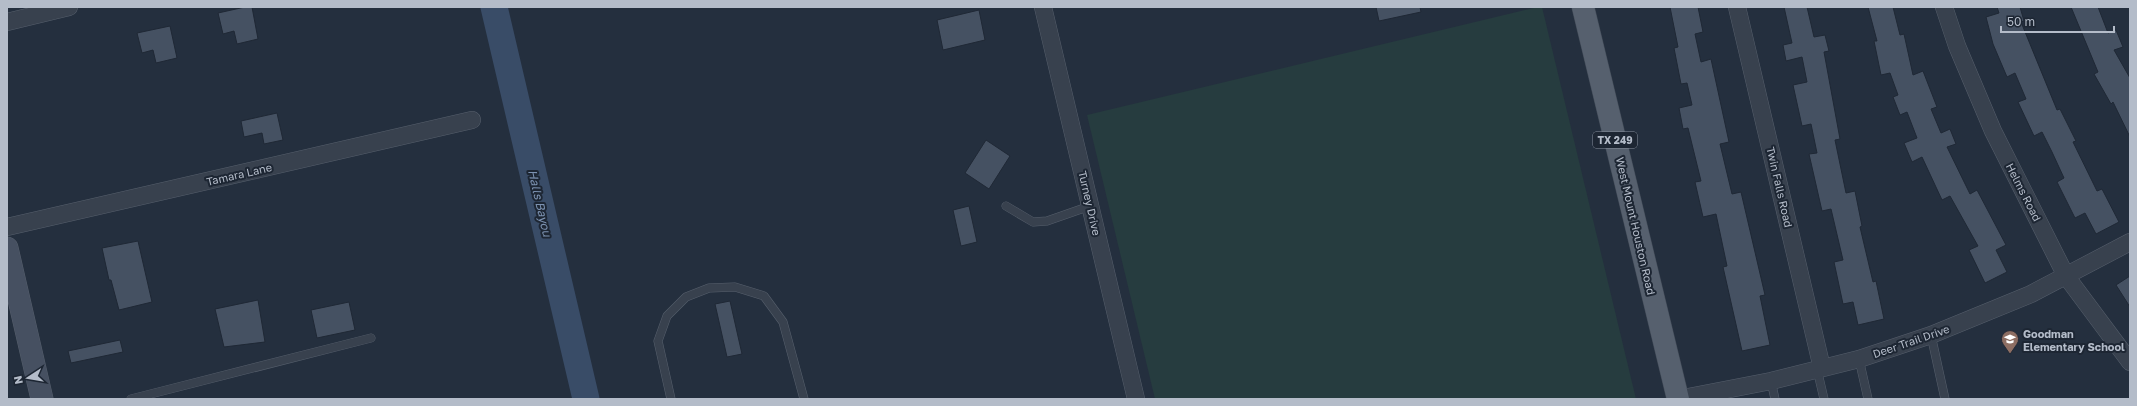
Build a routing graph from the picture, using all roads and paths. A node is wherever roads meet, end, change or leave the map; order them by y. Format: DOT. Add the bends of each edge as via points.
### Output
graph roads {
  1 [pos="69,7"];
  2 [pos="1043,7"];
  3 [pos="1583,7"];
  4 [pos="1737,7"];
  5 [pos="1944,7"];
  6 [pos="7,22"];
  7 [pos="472,120"];
  8 [pos="1006,206"];
  9 [pos="1090,206"];
  10 [pos="7,227"];
  11 [pos="2130,242"];
  12 [pos="7,248"];
  13 [pos="2066,276"];
  14 [pos="1931,335"];
  15 [pos="371,338"];
  16 [pos="1859,359"];
  17 [pos="2130,362"];
  18 [pos="1820,369"];
  19 [pos="1771,381"];
  20 [pos="42,399"];
  21 [pos="131,399"];
  22 [pos="671,399"];
  23 [pos="804,399"];
  24 [pos="1136,399"];
  25 [pos="1678,399"];
  26 [pos="1775,399"];
  27 [pos="1824,399"];
  28 [pos="1868,399"];
  29 [pos="1945,399"];
  1 -- 6 [label="street"];
  2 -- 9 [label="street, Turney Drive"];
  3 -- 25 [label="main road, West Mount Houston Road / TX 249"];
  4 -- 18 [label="street, Twin Falls Road"];
  5 -- 13 [label="street, Helms Road" via="1957,46 1993,131"];
  7 -- 10 [label="street, Tamara Lane"];
  8 -- 9 [label="lane" via="1033,222 1047,221"];
  9 -- 24 [label="street, Turney Drive"];
  11 -- 13 [label="street, Deer Trail Drive"];
  12 -- 20 [label="street"];
  13 -- 14 [label="street, Deer Trail Drive" via="1986,314"];
  13 -- 17 [label="street, Helms Road"];
  14 -- 16 [label="street, Deer Trail Drive"];
  14 -- 29 [label="lane"];
  15 -- 21 [label="lane"];
  16 -- 18 [label="street, Deer Trail Drive"];
  16 -- 28 [label="lane"];
  18 -- 19 [label="street, Deer Trail Drive"];
  18 -- 27 [label="lane"];
  19 -- 25 [label="street, Deer Trail Drive"];
  19 -- 26 [label="lane"];
  22 -- 23 [label="lane" via="658,341 667,316 686,297 709,288 728,287 764,296 783,322"];
}
